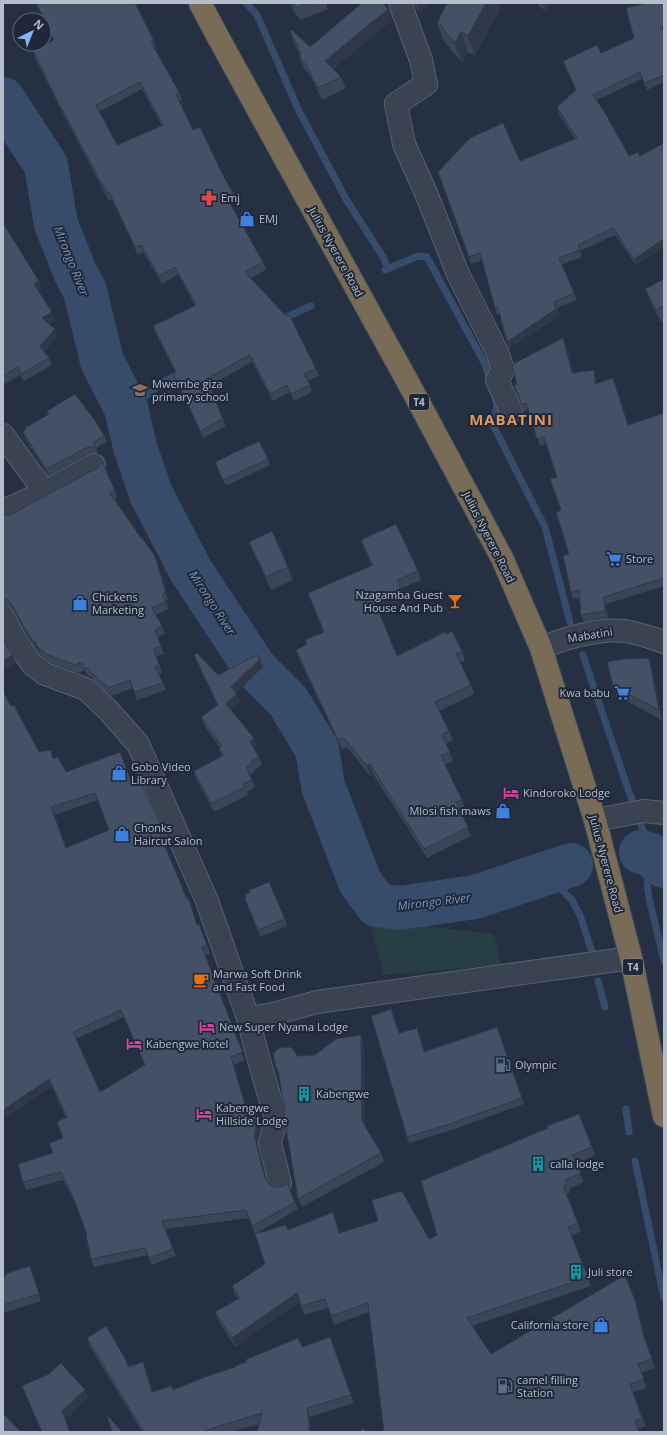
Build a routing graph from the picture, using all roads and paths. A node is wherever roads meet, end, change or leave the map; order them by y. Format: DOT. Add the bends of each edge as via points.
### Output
graph roads {
  1 [pos="200,3"];
  2 [pos="400,3"];
  3 [pos="511,411"];
  4 [pos="3,436"];
  5 [pos="94,465"];
  6 [pos="44,492"];
  7 [pos="3,511"];
  8 [pos="3,617"];
  9 [pos="662,639"];
  10 [pos="541,648"];
  11 [pos="645,813"];
  12 [pos="595,820"];
  13 [pos="631,958"];
  14 [pos="248,1018"];
  15 [pos="664,1116"];
  16 [pos="280,1183"];
  1 -- 10 [label="highway, Julius Nyerere Road / T4" via="498,551"];
  2 -- 3 [label="street" via="421,60 426,84 396,104 404,144 458,274 498,354 503,370 497,380"];
  4 -- 6 [label="street"];
  5 -- 6 [label="street"];
  6 -- 7 [label="street"];
  8 -- 14 [label="street" via="32,664 45,674 87,690 138,744 207,901"];
  9 -- 10 [label="street, Mabatini" via="612,630 567,638"];
  10 -- 12 [label="highway, Julius Nyerere Road / T4"];
  11 -- 12 [label="street"];
  12 -- 13 [label="highway, Julius Nyerere Road / T4"];
  13 -- 14 [label="street" via="317,1002"];
  13 -- 15 [label="highway, Julius Nyerere Road / T4"];
  14 -- 16 [label="street" via="276,1119 270,1143"];
}
